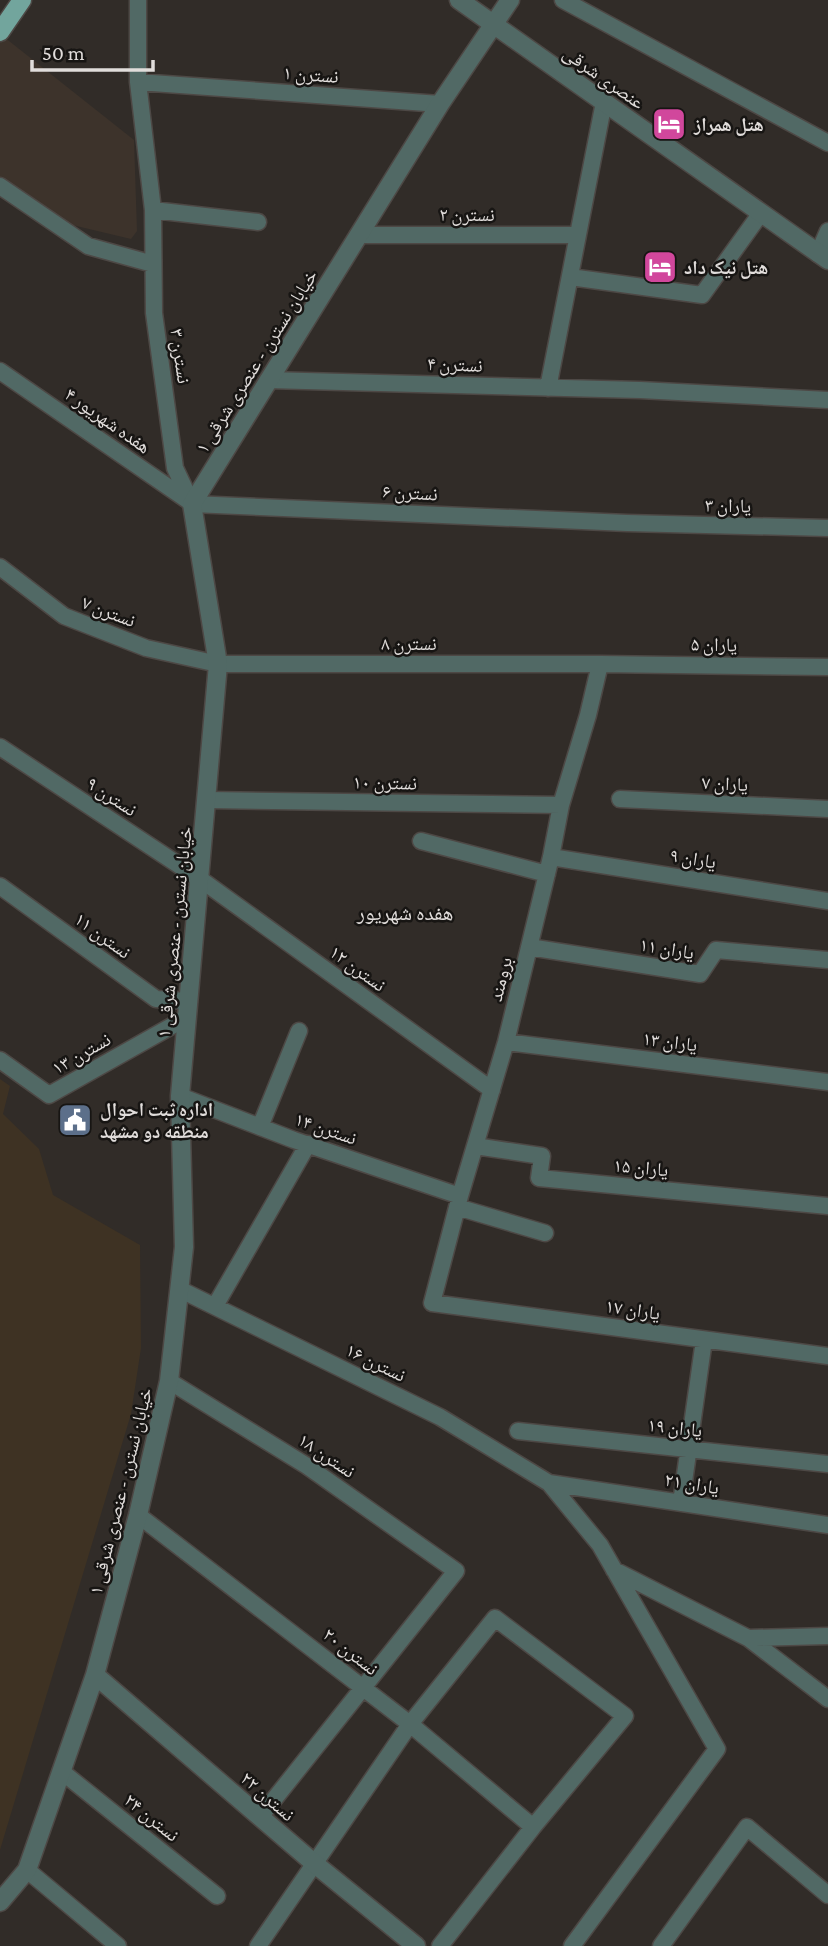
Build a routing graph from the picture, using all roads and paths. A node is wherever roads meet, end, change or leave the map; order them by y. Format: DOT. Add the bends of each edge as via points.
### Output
graph roads {
  1 [pos="22,0"];
  2 [pos="138,0"];
  3 [pos="459,0"];
  4 [pos="510,0"];
  5 [pos="563,0"];
  6 [pos="494,24"];
  7 [pos="0,33"];
  8 [pos="138,82"];
  9 [pos="604,102"];
  10 [pos="440,104"];
  11 [pos="828,143"];
  12 [pos="0,186"];
  13 [pos="153,210"];
  14 [pos="761,213"];
  15 [pos="258,222"];
  16 [pos="828,231"];
  17 [pos="358,235"];
  18 [pos="576,235"];
  19 [pos="823,257"];
  20 [pos="153,264"];
  21 [pos="569,277"];
  22 [pos="0,371"];
  23 [pos="268,380"];
  24 [pos="548,388"];
  25 [pos="828,400"];
  26 [pos="175,468"];
  27 [pos="158,481"];
  28 [pos="192,504"];
  29 [pos="626,523"];
  30 [pos="828,528"];
  31 [pos="0,567"];
  32 [pos="218,664"];
  33 [pos="600,664"];
  34 [pos="828,667"];
  35 [pos="0,747"];
  36 [pos="620,799"];
  37 [pos="208,800"];
  38 [pos="561,805"];
  39 [pos="828,809"];
  40 [pos="421,841"];
  41 [pos="551,857"];
  42 [pos="547,874"];
  43 [pos="200,879"];
  44 [pos="0,886"];
  45 [pos="828,901"];
  46 [pos="529,947"];
  47 [pos="828,960"];
  48 [pos="186,1009"];
  49 [pos="299,1031"];
  50 [pos="506,1042"];
  51 [pos="0,1060"];
  52 [pos="828,1082"];
  53 [pos="492,1090"];
  54 [pos="180,1096"];
  55 [pos="260,1126"];
  56 [pos="308,1144"];
  57 [pos="475,1146"];
  58 [pos="458,1201"];
  59 [pos="828,1206"];
  60 [pos="545,1233"];
  61 [pos="179,1289"];
  62 [pos="432,1303"];
  63 [pos="215,1306"];
  64 [pos="704,1340"];
  65 [pos="828,1356"];
  66 [pos="169,1381"];
  67 [pos="518,1431"];
  68 [pos="689,1449"];
  69 [pos="828,1464"];
  70 [pos="549,1483"];
  71 [pos="681,1503"];
  72 [pos="138,1515"];
  73 [pos="828,1525"];
  74 [pos="614,1570"];
  75 [pos="828,1636"];
  76 [pos="748,1638"];
  77 [pos="94,1675"];
  78 [pos="363,1688"];
  79 [pos="828,1699"];
  80 [pos="410,1724"];
  81 [pos="61,1772"];
  82 [pos="260,1817"];
  83 [pos="533,1827"];
  84 [pos="315,1864"];
  85 [pos="27,1871"];
  86 [pos="828,1895"];
  87 [pos="218,1896"];
  88 [pos="0,1902"];
  89 [pos="118,1946"];
  90 [pos="258,1946"];
  91 [pos="416,1946"];
  92 [pos="440,1946"];
  93 [pos="572,1946"];
  94 [pos="661,1946"];
  1 -- 7 [label="main road"];
  2 -- 8 [label="street"];
  3 -- 6 [label="street, عنصری شرقی"];
  4 -- 6 [label="street, خیابان نسترن - عنصری شرقی ۱"];
  5 -- 11 [label="street"];
  6 -- 9 [label="street, عنصری شرقی"];
  6 -- 10 [label="street, خیابان نسترن - عنصری شرقی ۱"];
  8 -- 10 [label="street, نسترن ۱"];
  8 -- 13 [label="street"];
  9 -- 14 [label="street, عنصری شرقی"];
  9 -- 18 [label="street"];
  10 -- 17 [label="street, خیابان نسترن - عنصری شرقی ۱"];
  12 -- 20 [label="street" via="88,246"];
  13 -- 15 [label="street"];
  13 -- 20 [label="street, نسترن ۳"];
  14 -- 19 [label="street, عنصری شرقی"];
  14 -- 21 [label="street" via="702,295"];
  16 -- 19 [label="street"];
  17 -- 18 [label="street, نسترن ۲"];
  17 -- 23 [label="street, خیابان نسترن - عنصری شرقی ۱"];
  18 -- 21 [label="street"];
  20 -- 26 [label="street, نسترن ۳" via="154,313"];
  21 -- 24 [label="street"];
  22 -- 27 [label="street, هفده شهریور ۴"];
  23 -- 24 [label="street, نسترن ۴"];
  23 -- 28 [label="street, خیابان نسترن - عنصری شرقی ۱"];
  24 -- 25 [label="street, نسترن ۴"];
  26 -- 27 [label="street" via="171,482"];
  26 -- 28 [label="street, نسترن ۳"];
  27 -- 28 [label="street, هفده شهریور ۴"];
  28 -- 29 [label="street, نسترن ۶"];
  28 -- 32 [label="street, خیابان نسترن - عنصری شرقی ۱"];
  29 -- 30 [label="street, یاران ۳"];
  31 -- 32 [label="street, نسترن ۷" via="64,616 146,648"];
  32 -- 33 [label="street, نسترن ۸"];
  32 -- 37 [label="street, خیابان نسترن - عنصری شرقی ۱"];
  33 -- 34 [label="street, یاران ۵"];
  33 -- 38 [label="street, برومند"];
  35 -- 43 [label="street, نسترن ۹"];
  36 -- 39 [label="street, یاران ۷"];
  37 -- 38 [label="street, نسترن ۱۰"];
  37 -- 43 [label="street, خیابان نسترن - عنصری شرقی ۱"];
  38 -- 41 [label="street, برومند"];
  40 -- 42 [label="street"];
  41 -- 42 [label="street, برومند"];
  41 -- 45 [label="street, یاران ۹"];
  42 -- 46 [label="street, برومند"];
  43 -- 48 [label="street, خیابان نسترن - عنصری شرقی ۱"];
  43 -- 53 [label="street, نسترن ۱۲"];
  44 -- 48 [label="street, نسترن ۱۱" via="156,999"];
  46 -- 47 [label="street, یاران ۱۱" via="700,974 716,950"];
  46 -- 50 [label="street, برومند"];
  48 -- 51 [label="street, نسترن ۱۳" via="49,1095"];
  48 -- 54 [label="street, خیابان نسترن - عنصری شرقی ۱"];
  49 -- 55 [label="street"];
  50 -- 52 [label="street, یاران ۱۳"];
  50 -- 53 [label="street, برومند"];
  53 -- 57 [label="street, برومند"];
  54 -- 55 [label="street, نسترن ۱۴"];
  54 -- 61 [label="street, خیابان نسترن - عنصری شرقی ۱" via="184,1247"];
  55 -- 56 [label="street, نسترن ۱۴"];
  56 -- 58 [label="street, نسترن ۱۴"];
  56 -- 63 [label="street"];
  57 -- 58 [label="street, برومند"];
  57 -- 59 [label="street, یاران ۱۵" via="542,1156 539,1178"];
  58 -- 60 [label="street, نسترن ۱۴"];
  58 -- 62 [label="street, برومند"];
  61 -- 63 [label="street, نسترن ۱۶"];
  61 -- 66 [label="street, خیابان نسترن - عنصری شرقی ۱"];
  62 -- 64 [label="street, یاران ۱۷"];
  63 -- 70 [label="street, نسترن ۱۶" via="440,1417"];
  64 -- 65 [label="street, یاران ۱۷"];
  64 -- 68 [label="street"];
  66 -- 72 [label="street, خیابان نسترن - عنصری شرقی ۱"];
  66 -- 78 [label="street, نسترن ۱۸" via="307,1466 456,1572"];
  67 -- 68 [label="street, یاران ۱۹"];
  68 -- 69 [label="street, یاران ۱۹"];
  68 -- 71 [label="street"];
  70 -- 71 [label="street, یاران ۲۱"];
  70 -- 74 [label="street" via="600,1545"];
  71 -- 73 [label="street, یاران ۲۱"];
  72 -- 77 [label="street, خیابان نسترن - عنصری شرقی ۱"];
  72 -- 78 [label="street, نسترن ۲۰"];
  74 -- 76 [label="street"];
  74 -- 93 [label="street" via="717,1749"];
  75 -- 76 [label="street"];
  76 -- 79 [label="street"];
  77 -- 81 [label="street, خیابان نسترن - عنصری شرقی ۱"];
  77 -- 82 [label="street, نسترن ۲۲"];
  78 -- 80 [label="street, نسترن ۲۰"];
  78 -- 82 [label="street"];
  80 -- 83 [label="street, نسترن ۲۰"];
  80 -- 83 [label="street" via="495,1618 625,1716"];
  80 -- 84 [label="street"];
  81 -- 85 [label="street, خیابان نسترن - عنصری شرقی ۱"];
  81 -- 87 [label="street, نسترن ۲۴"];
  82 -- 84 [label="street, نسترن ۲۲"];
  83 -- 92 [label="street"];
  84 -- 90 [label="street"];
  84 -- 91 [label="street, نسترن ۲۲"];
  85 -- 88 [label="street, خیابان نسترن - عنصری شرقی ۱"];
  85 -- 89 [label="street"];
  86 -- 94 [label="street" via="747,1827"];
}
